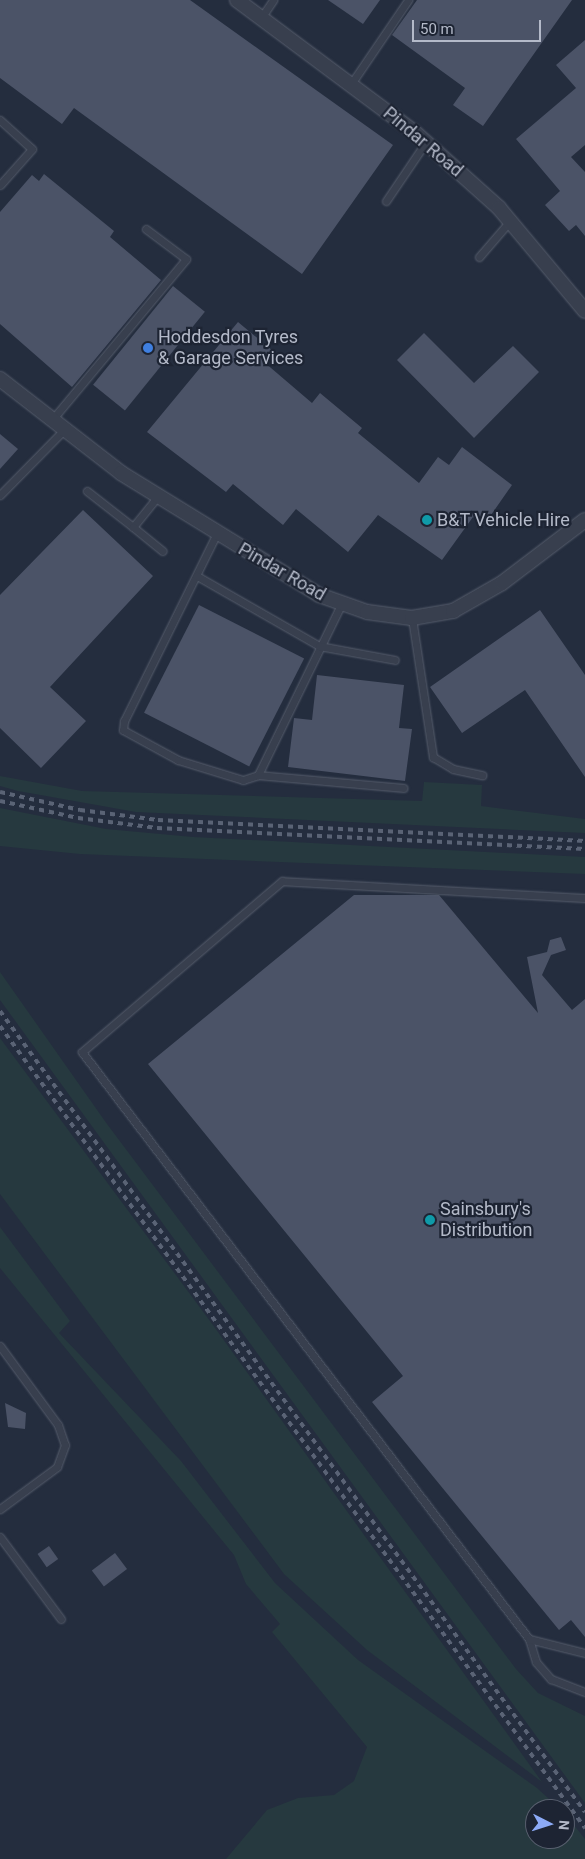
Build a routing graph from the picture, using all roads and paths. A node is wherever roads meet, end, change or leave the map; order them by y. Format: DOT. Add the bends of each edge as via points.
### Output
graph roads {
  1 [pos="237,0"];
  2 [pos="273,0"];
  3 [pos="408,0"];
  4 [pos="261,18"];
  5 [pos="351,84"];
  6 [pos="0,120"];
  7 [pos="426,142"];
  8 [pos="0,185"];
  9 [pos="386,200"];
  10 [pos="510,221"];
  11 [pos="146,228"];
  12 [pos="479,258"];
  13 [pos="585,311"];
  14 [pos="0,378"];
  15 [pos="51,421"];
  16 [pos="63,431"];
  17 [pos="87,491"];
  18 [pos="0,495"];
  19 [pos="158,496"];
  20 [pos="585,520"];
  21 [pos="132,527"];
  22 [pos="217,533"];
  23 [pos="164,551"];
  24 [pos="197,576"];
  25 [pos="342,605"];
  26 [pos="412,618"];
  27 [pos="319,646"];
  28 [pos="395,660"];
  29 [pos="258,775"];
  30 [pos="482,775"];
  31 [pos="403,788"];
  32 [pos="585,898"];
  33 [pos="0,1346"];
  34 [pos="0,1509"];
  35 [pos="0,1537"];
  36 [pos="60,1619"];
  37 [pos="530,1639"];
  38 [pos="585,1653"];
  39 [pos="585,1692"];
  1 -- 4 [label="street, Pindar Road"];
  2 -- 4 [label="lane"];
  3 -- 5 [label="lane"];
  4 -- 5 [label="street, Pindar Road"];
  5 -- 7 [label="street, Pindar Road"];
  6 -- 8 [label="lane" via="32,148"];
  7 -- 9 [label="lane"];
  7 -- 10 [label="street, Pindar Road"];
  10 -- 12 [label="lane"];
  10 -- 13 [label="street, Pindar Road"];
  11 -- 15 [label="lane" via="186,259"];
  14 -- 15 [label="street, Pindar Road"];
  15 -- 16 [label="street, Pindar Road"];
  16 -- 18 [label="lane"];
  16 -- 19 [label="street, Pindar Road"];
  17 -- 21 [label="lane"];
  19 -- 21 [label="lane"];
  19 -- 22 [label="street, Pindar Road"];
  20 -- 26 [label="street, Pindar Road" via="553,548 468,604 437,616"];
  21 -- 23 [label="lane"];
  22 -- 24 [label="lane"];
  22 -- 25 [label="street, Pindar Road"];
  24 -- 27 [label="lane"];
  24 -- 29 [label="lane" via="124,721 123,730 178,760 243,780"];
  25 -- 26 [label="street, Pindar Road"];
  25 -- 27 [label="lane"];
  26 -- 30 [label="lane" via="433,757 453,769"];
  27 -- 28 [label="lane"];
  27 -- 29 [label="lane"];
  29 -- 31 [label="lane"];
  32 -- 37 [label="lane" via="282,881 82,1052"];
  33 -- 34 [label="lane" via="58,1425 65,1445 57,1467"];
  35 -- 36 [label="lane"];
  37 -- 38 [label="lane"];
  37 -- 39 [label="lane" via="536,1662 551,1679"];
}
